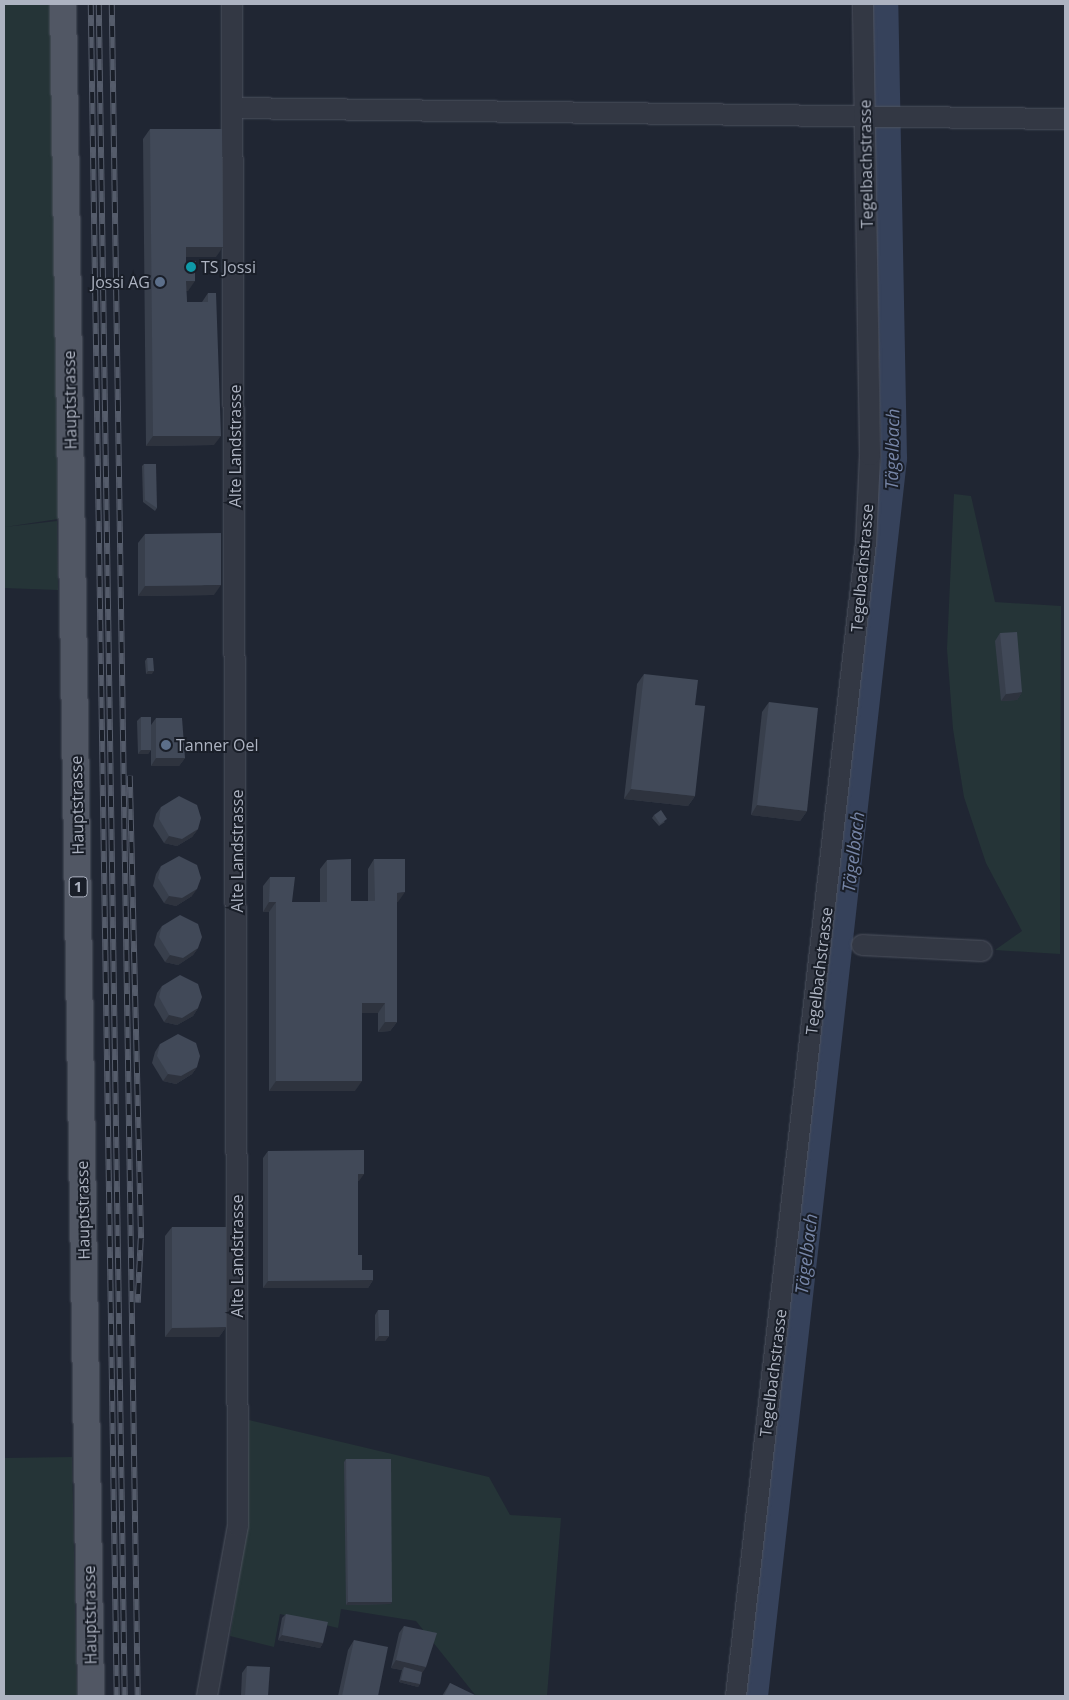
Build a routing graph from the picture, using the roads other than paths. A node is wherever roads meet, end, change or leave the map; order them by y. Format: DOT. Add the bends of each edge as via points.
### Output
graph roads {
  1 [pos="64,4"];
  2 [pos="232,4"];
  3 [pos="863,4"];
  4 [pos="233,108"];
  5 [pos="871,119"];
  6 [pos="1065,119"];
  7 [pos="862,945"];
  8 [pos="982,951"];
  9 [pos="91,1696"];
  10 [pos="207,1696"];
  11 [pos="736,1696"];
  1 -- 9 [label="main road, Hauptstrasse / 1"];
  2 -- 4 [label="street, Alte Landstrasse"];
  3 -- 5 [label="street, Tegelbachstrasse"];
  4 -- 5 [label="street"];
  4 -- 10 [label="street, Alte Landstrasse" via="238,1526"];
  5 -- 6 [label="street"];
  5 -- 11 [label="street, Tegelbachstrasse" via="870,455 866,543"];
  7 -- 8 [label="street"];
}
